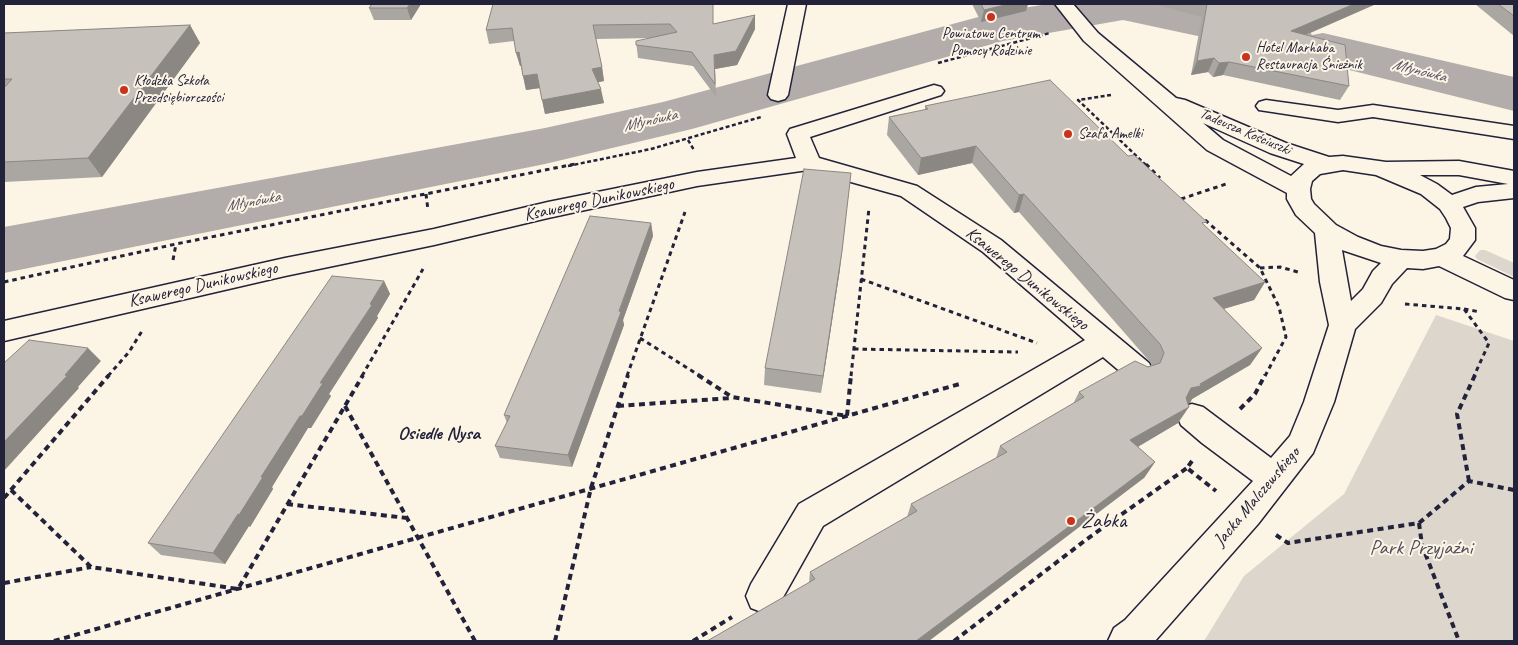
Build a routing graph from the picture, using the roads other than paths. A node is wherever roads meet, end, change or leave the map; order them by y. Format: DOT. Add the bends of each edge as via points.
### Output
graph roads {
  1 [pos="797,4"];
  2 [pos="1064,4"];
  3 [pos="934,91"];
  4 [pos="778,95"];
  5 [pos="1163,98"];
  6 [pos="1266,106"];
  7 [pos="1514,133"];
  8 [pos="810,163"];
  9 [pos="1328,164"];
  10 [pos="1380,168"];
  11 [pos="1514,178"];
  12 [pos="1298,189"];
  13 [pos="1514,191"];
  14 [pos="1448,204"];
  15 [pos="1327,231"];
  16 [pos="1442,257"];
  17 [pos="1401,259"];
  18 [pos="1514,291"];
  19 [pos="1343,325"];
  20 [pos="4,331"];
  21 [pos="1105,342"];
  22 [pos="1139,371"];
  23 [pos="1192,416"];
  24 [pos="1274,479"];
  25 [pos="764,596"];
  26 [pos="1126,641"];
  1 -- 4 [label="street"];
  2 -- 5 [label="street, Tadeusza Kościuszki" via="1091,37"];
  3 -- 8 [label="street" via="798,134"];
  5 -- 9 [label="street, Tadeusza Kościuszki" via="1278,148"];
  5 -- 12 [label="street, Tadeusza Kościuszki" via="1215,145"];
  6 -- 7 [label="street" via="1338,116 1373,110"];
  8 -- 20 [label="street, Ksawerego Dunikowskiego" via="697,180 548,210"];
  8 -- 21 [label="street, Ksawerego Dunikowskiego" via="909,191 992,246"];
  9 -- 10 [label="street" via="1361,164"];
  9 -- 12 [label="street" via="1312,169 1301,178"];
  10 -- 11 [label="street" via="1459,168"];
  10 -- 14 [label="street" via="1413,181"];
  12 -- 15 [label="street" via="1305,209"];
  13 -- 14 [label="street" via="1476,195"];
  14 -- 16 [label="street" via="1463,228 1462,240 1455,250"];
  15 -- 17 [label="street" via="1375,253"];
  15 -- 19 [label="street" via="1333,282"];
  16 -- 17 [label="street"];
  16 -- 18 [label="street"];
  17 -- 19 [label="street, Jacka Malczewskiego" via="1382,278 1372,296"];
  19 -- 24 [label="street, Jacka Malczewskiego" via="1302,444"];
  21 -- 22 [label="street, Ksawerego Dunikowskiego"];
  21 -- 25 [label="street" via="811,515"];
  23 -- 24 [label="street"];
  24 -- 26 [label="street, Jacka Malczewskiego" via="1138,633"];
}
